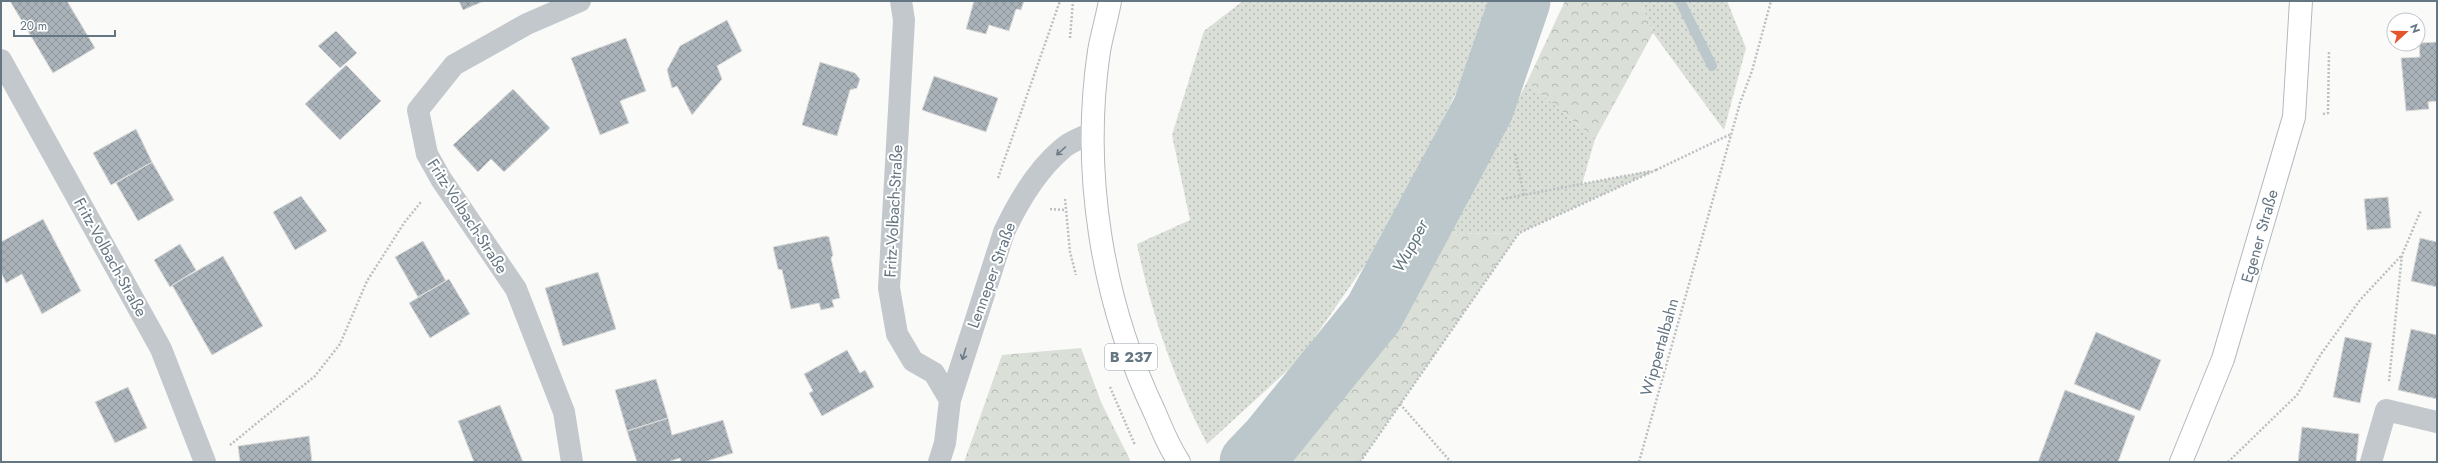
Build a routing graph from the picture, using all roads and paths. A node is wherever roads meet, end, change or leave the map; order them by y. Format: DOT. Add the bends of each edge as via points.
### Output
graph roads {
  1 [pos="580,1"];
  2 [pos="901,1"];
  3 [pos="1110,1"];
  4 [pos="1771,1"];
  5 [pos="2301,1"];
  6 [pos="1,60"];
  7 [pos="1094,132"];
  8 [pos="1731,134"];
  9 [pos="1515,154"];
  10 [pos="1656,170"];
  11 [pos="441,179"];
  12 [pos="1524,195"];
  13 [pos="1502,200"];
  14 [pos="2421,210"];
  15 [pos="2402,255"];
  16 [pos="950,400"];
  17 [pos="1400,404"];
  18 [pos="2386,410"];
  19 [pos="2437,422"];
  20 [pos="204,460"];
  21 [pos="572,462"];
  22 [pos="939,462"];
  23 [pos="1178,462"];
  24 [pos="1360,462"];
  25 [pos="1451,462"];
  26 [pos="1639,462"];
  27 [pos="2181,462"];
  28 [pos="2228,462"];
  29 [pos="2371,462"];
  1 -- 11 [label="street, Fritz-Volbach-Straße" via="527,24 454,65 418,110 427,154"];
  2 -- 16 [label="street, Fritz-Volbach-Straße" via="904,20 889,288 898,334 913,361 934,373"];
  3 -- 7 [label="main road, B 237" via="1100,51"];
  4 -- 8 [label="path, Wippertalbahn"];
  5 -- 27 [label="main road, Egener Straße" via="2294,117 2223,360"];
  6 -- 20 [label="street, Fritz-Volbach-Straße" via="161,348"];
  7 -- 16 [label="street, Lenneper Straße, one-way" via="1062,148 1016,207 988,277"];
  7 -- 23 [label="main road, B 237" via="1096,209 1111,290 1143,388"];
  8 -- 10 [label="path"];
  8 -- 26 [label="path, Wippertalbahn"];
  9 -- 12 [label="path"];
  10 -- 12 [label="path"];
  10 -- 17 [label="path" via="1519,233"];
  11 -- 20 [label="path" via="404,223 367,281 340,344 315,376 236,442"];
  11 -- 21 [label="street, Fritz-Volbach-Straße" via="516,289 564,412"];
  12 -- 13 [label="path"];
  14 -- 15 [label="path"];
  15 -- 18 [label="path"];
  15 -- 28 [label="path" via="2360,300 2321,354 2297,395"];
  16 -- 22 [label="street, Lenneper Straße" via="945,443"];
  17 -- 24 [label="path"];
  17 -- 25 [label="path"];
  18 -- 19 [label="street"];
  18 -- 29 [label="street"];
}
